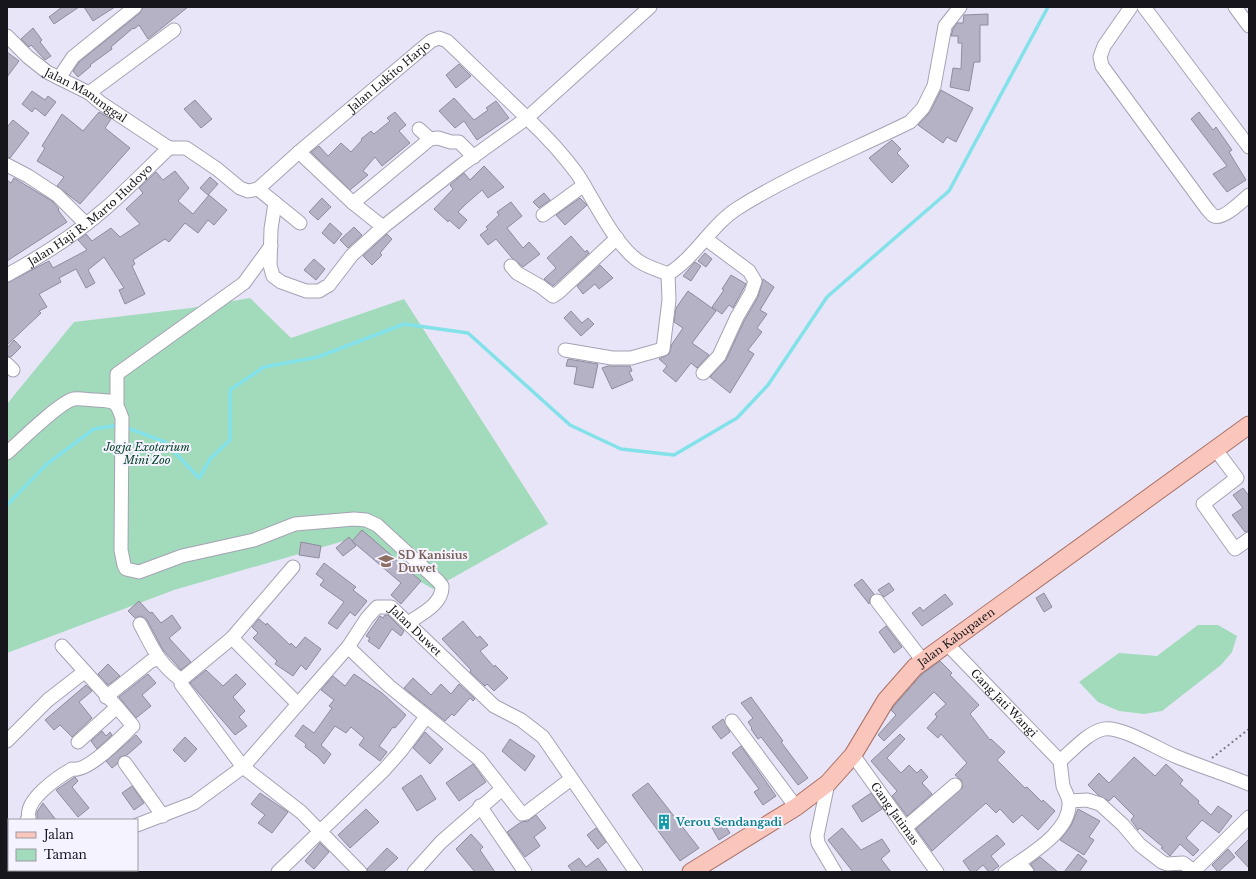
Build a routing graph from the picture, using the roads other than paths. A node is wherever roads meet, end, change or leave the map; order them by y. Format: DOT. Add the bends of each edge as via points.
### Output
graph roads {
  1 [pos="136,7"];
  2 [pos="650,7"];
  3 [pos="960,7"];
  4 [pos="1131,7"];
  5 [pos="1144,7"];
  6 [pos="1235,7"];
  7 [pos="1249,26"];
  8 [pos="174,30"];
  9 [pos="8,40"];
  10 [pos="59,78"];
  11 [pos="89,93"];
  12 [pos="527,118"];
  13 [pos="419,129"];
  14 [pos="430,139"];
  15 [pos="1249,147"];
  16 [pos="169,148"];
  17 [pos="299,152"];
  18 [pos="474,157"];
  19 [pos="7,165"];
  20 [pos="584,185"];
  21 [pos="258,189"];
  22 [pos="1249,195"];
  23 [pos="275,203"];
  24 [pos="353,203"];
  25 [pos="543,214"];
  26 [pos="300,223"];
  27 [pos="86,224"];
  28 [pos="383,227"];
  29 [pos="617,238"];
  30 [pos="706,239"];
  31 [pos="271,246"];
  32 [pos="511,266"];
  33 [pos="668,274"];
  34 [pos="7,275"];
  35 [pos="565,350"];
  36 [pos="703,373"];
  37 [pos="118,406"];
  38 [pos="1249,426"];
  39 [pos="1216,450"];
  40 [pos="7,453"];
  41 [pos="1249,539"];
  42 [pos="293,567"];
  43 [pos="877,601"];
  44 [pos="408,623"];
  45 [pos="140,624"];
  46 [pos="232,638"];
  47 [pos="947,644"];
  48 [pos="62,646"];
  49 [pos="348,647"];
  50 [pos="159,659"];
  51 [pos="923,661"];
  52 [pos="84,672"];
  53 [pos="181,680"];
  54 [pos="106,697"];
  55 [pos="298,704"];
  56 [pos="117,707"];
  57 [pos="426,717"];
  58 [pos="732,721"];
  59 [pos="7,741"];
  60 [pos="78,742"];
  61 [pos="853,755"];
  62 [pos="1060,761"];
  63 [pos="124,764"];
  64 [pos="243,768"];
  65 [pos="571,779"];
  66 [pos="828,783"];
  67 [pos="1249,784"];
  68 [pos="955,785"];
  69 [pos="502,789"];
  70 [pos="1069,801"];
  71 [pos="480,806"];
  72 [pos="796,807"];
  73 [pos="163,816"];
  74 [pos="1249,817"];
  75 [pos="29,819"];
  76 [pos="138,825"];
  77 [pos="905,828"];
  78 [pos="319,831"];
  79 [pos="1023,867"];
  80 [pos="1170,868"];
  81 [pos="278,872"];
  82 [pos="360,872"];
  83 [pos="414,872"];
  84 [pos="525,872"];
  85 [pos="636,872"];
  86 [pos="691,872"];
  87 [pos="835,872"];
  88 [pos="937,872"];
  89 [pos="1005,872"];
  90 [pos="1195,872"];
  1 -- 10 [label="street" via="73,57"];
  2 -- 12 [label="street"];
  3 -- 30 [label="street" via="946,26 934,86 923,108 910,122 799,174 737,208"];
  4 -- 22 [label="street" via="1104,46 1100,57 1102,66 1214,216 1219,217 1227,213"];
  5 -- 15 [label="street"];
  6 -- 7 [label="street"];
  8 -- 11 [label="street"];
  9 -- 10 [label="street, Jalan Manunggal" via="47,72"];
  10 -- 11 [label="street, Jalan Manunggal"];
  11 -- 16 [label="street, Jalan Manunggal"];
  12 -- 17 [label="street, Jalan Lukito Harjo" via="447,41 439,38 431,41"];
  12 -- 18 [label="street"];
  12 -- 20 [label="street" via="555,145"];
  13 -- 14 [label="street"];
  14 -- 18 [label="street" via="460,142"];
  14 -- 24 [label="street"];
  16 -- 21 [label="street" via="186,148 240,188 248,191"];
  16 -- 27 [label="street, Jalan Haji R. Marto Hudoyo"];
  17 -- 21 [label="street, Jalan Lukito Harjo"];
  17 -- 24 [label="street"];
  18 -- 28 [label="street"];
  19 -- 27 [label="street" via="57,195"];
  20 -- 25 [label="street"];
  20 -- 29 [label="street"];
  21 -- 23 [label="street"];
  23 -- 26 [label="street"];
  23 -- 31 [label="street"];
  24 -- 28 [label="street"];
  27 -- 34 [label="street, Jalan Haji R. Marto Hudoyo" via="41,257"];
  28 -- 31 [label="street" via="352,255 329,285 319,291 306,291 275,279 270,265"];
  29 -- 32 [label="street" via="552,296 517,273"];
  29 -- 33 [label="street" via="639,262"];
  30 -- 33 [label="street" via="680,267"];
  30 -- 36 [label="street" via="749,271 755,282 720,356"];
  31 -- 37 [label="street" via="244,283 117,374"];
  33 -- 35 [label="street" via="669,300 663,349 625,358"];
  37 -- 40 [label="street" via="112,401 68,401"];
  37 -- 44 [label="street" via="122,418 121,550 126,569 138,572 182,556 254,540 295,524 366,520 377,525 442,586 436,602"];
  38 -- 39 [label="main road, Jalan Kabupaten"];
  39 -- 41 [label="street" via="1237,478 1203,504 1235,549"];
  39 -- 47 [label="main road, Jalan Kabupaten"];
  42 -- 46 [label="street"];
  43 -- 51 [label="street"];
  44 -- 49 [label="street, Jalan Duwet" via="391,607 377,607"];
  44 -- 65 [label="street, Jalan Duwet" via="494,706 520,720 543,737"];
  45 -- 50 [label="street"];
  46 -- 53 [label="street"];
  46 -- 55 [label="street"];
  47 -- 51 [label="main road, Jalan Kabupaten"];
  47 -- 62 [label="street, Gang Jati Wangi"];
  48 -- 52 [label="street"];
  49 -- 55 [label="street, Jalan Duwet"];
  49 -- 57 [label="street"];
  50 -- 53 [label="street" via="166,669"];
  50 -- 54 [label="street" via="151,661"];
  51 -- 61 [label="main road, Jalan Kabupaten" via="886,700"];
  52 -- 54 [label="street"];
  52 -- 59 [label="street" via="48,700"];
  53 -- 64 [label="street" via="181,684"];
  54 -- 56 [label="street"];
  55 -- 64 [label="street, Jalan Duwet"];
  56 -- 60 [label="street"];
  56 -- 75 [label="street" via="133,726 87,766 62,774 39,793 29,808"];
  57 -- 69 [label="street" via="473,754"];
  57 -- 78 [label="street" via="384,770"];
  58 -- 72 [label="street"];
  61 -- 66 [label="main road, Jalan Kabupaten"];
  61 -- 77 [label="street, Gang Jatimas"];
  62 -- 67 [label="street" via="1096,731 1106,729 1143,740 1175,756"];
  62 -- 70 [label="street"];
  63 -- 73 [label="street"];
  64 -- 73 [label="street, Jalan Duwet" via="194,803"];
  64 -- 78 [label="street" via="301,812"];
  65 -- 69 [label="street" via="524,814 519,812"];
  65 -- 85 [label="street, Jalan Duwet"];
  66 -- 72 [label="main road, Jalan Kabupaten"];
  66 -- 87 [label="street" via="817,836 818,843"];
  68 -- 77 [label="street"];
  69 -- 71 [label="street"];
  70 -- 79 [label="street" via="1064,823"];
  70 -- 80 [label="street" via="1087,800 1100,804 1124,825 1140,845"];
  71 -- 83 [label="street" via="441,842"];
  71 -- 84 [label="street"];
  72 -- 86 [label="main road, Jalan Kabupaten"];
  73 -- 76 [label="street, Jalan Duwet"];
  74 -- 90 [label="street"];
  77 -- 88 [label="street, Gang Jatimas"];
  78 -- 81 [label="street"];
  78 -- 82 [label="street"];
  79 -- 89 [label="street"];
  80 -- 90 [label="street" via="1183,863"];
}
